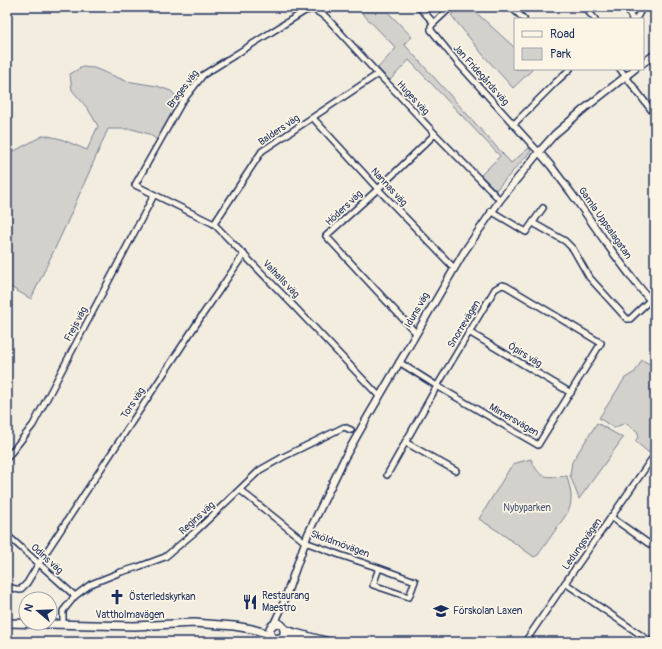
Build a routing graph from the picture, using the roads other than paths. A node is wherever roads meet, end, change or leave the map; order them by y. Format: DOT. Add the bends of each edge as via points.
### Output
graph roads {
  1 [pos="419,7"];
  2 [pos="451,7"];
  3 [pos="511,7"];
  4 [pos="584,7"];
  5 [pos="624,7"];
  6 [pos="638,7"];
  7 [pos="313,9"];
  8 [pos="523,18"];
  9 [pos="594,18"];
  10 [pos="632,18"];
  11 [pos="637,18"];
  12 [pos="434,23"];
  13 [pos="655,54"];
  14 [pos="644,62"];
  15 [pos="569,70"];
  16 [pos="621,70"];
  17 [pos="634,70"];
  18 [pos="378,74"];
  19 [pos="625,77"];
  20 [pos="655,115"];
  21 [pos="313,118"];
  22 [pos="513,125"];
  23 [pos="435,134"];
  24 [pos="539,152"];
  25 [pos="378,189"];
  26 [pos="154,194"];
  27 [pos="500,200"];
  28 [pos="543,208"];
  29 [pos="491,211"];
  30 [pos="533,223"];
  31 [pos="214,224"];
  32 [pos="244,254"];
  33 [pos="454,268"];
  34 [pos="650,300"];
  35 [pos="655,306"];
  36 [pos="469,332"];
  37 [pos="416,333"];
  38 [pos="601,343"];
  39 [pos="399,362"];
  40 [pos="437,386"];
  41 [pos="571,393"];
  42 [pos="379,396"];
  43 [pos="351,430"];
  44 [pos="405,442"];
  45 [pos="7,458"];
  46 [pos="655,463"];
  47 [pos="456,471"];
  48 [pos="387,475"];
  49 [pos="240,490"];
  50 [pos="611,517"];
  51 [pos="7,535"];
  52 [pos="305,542"];
  53 [pos="655,548"];
  54 [pos="39,563"];
  55 [pos="379,568"];
  56 [pos="565,583"];
  57 [pos="7,587"];
  58 [pos="75,596"];
  59 [pos="7,623"];
  60 [pos="63,624"];
  61 [pos="278,626"];
  62 [pos="252,629"];
  63 [pos="307,636"];
  64 [pos="282,637"];
  65 [pos="272,638"];
  66 [pos="329,642"];
  67 [pos="525,642"];
  68 [pos="651,642"];
  1 -- 12 [label="street, Jan Fridegårds väg"];
  2 -- 12 [label="street"];
  3 -- 8 [label="street"];
  4 -- 9 [label="street"];
  5 -- 10 [label="street"];
  6 -- 11 [label="street" via="640,12"];
  7 -- 18 [label="street, Huges väg" via="326,17"];
  7 -- 26 [label="street, Brages väg" via="305,11 203,75 182,102 135,185"];
  12 -- 22 [label="street, Jan Fridegårds väg" via="431,30"];
  13 -- 14 [label="street"];
  15 -- 22 [label="street"];
  16 -- 19 [label="street"];
  17 -- 19 [label="street, Iduns väg"];
  18 -- 21 [label="street, Balders väg"];
  18 -- 23 [label="street, Huges väg"];
  19 -- 20 [label="street"];
  19 -- 24 [label="street, Iduns väg" via="555,134"];
  21 -- 25 [label="street, Nannas väg"];
  21 -- 31 [label="street, Balders väg" via="262,152"];
  22 -- 24 [label="street, Jan Fridegårds väg"];
  23 -- 25 [label="street, Höders väg"];
  23 -- 27 [label="street, Huges väg"];
  24 -- 27 [label="street, Iduns väg"];
  24 -- 34 [label="street, Gamla Uppsalagatan"];
  25 -- 33 [label="street, Nannas väg"];
  25 -- 37 [label="street, Höders väg" via="326,236"];
  26 -- 31 [label="street, Valhalls väg"];
  26 -- 45 [label="street, Frejs väg" via="33,425"];
  27 -- 29 [label="street, Iduns väg"];
  28 -- 30 [label="street"];
  29 -- 30 [label="street" via="526,232"];
  29 -- 33 [label="street, Iduns väg"];
  30 -- 34 [label="street" via="565,241 589,277 627,319"];
  31 -- 32 [label="street, Valhalls väg"];
  32 -- 42 [label="street, Valhalls väg"];
  32 -- 54 [label="street, Tors väg"];
  33 -- 37 [label="street, Iduns väg"];
  34 -- 35 [label="street, Gamla Uppsalagatan"];
  36 -- 38 [label="street, Snorrevägen" via="495,289 502,285"];
  36 -- 40 [label="street, Snorrevägen"];
  36 -- 41 [label="street, Öpirs väg"];
  37 -- 39 [label="street, Iduns väg"];
  38 -- 41 [label="street, Mimersvägen"];
  39 -- 40 [label="street, Mimersvägen"];
  39 -- 42 [label="street, Iduns väg"];
  40 -- 41 [label="street, Mimersvägen" via="538,444"];
  40 -- 44 [label="street, Snorrevägen"];
  42 -- 52 [label="street, Iduns väg" via="345,457"];
  43 -- 49 [label="street, Regins väg" via="344,427 283,456 260,470"];
  44 -- 47 [label="street"];
  44 -- 48 [label="street, Snorrevägen"];
  46 -- 50 [label="street, Ledungsvägen" via="651,460"];
  49 -- 52 [label="street, Sköldmövägen"];
  49 -- 58 [label="street, Regins väg" via="196,532 165,557 92,584"];
  50 -- 53 [label="street"];
  50 -- 56 [label="street, Ledungsvägen"];
  51 -- 54 [label="street, Odins väg"];
  52 -- 55 [label="street, Sköldmövägen"];
  52 -- 61 [label="street, Iduns väg"];
  54 -- 57 [label="street, Tors väg" via="27,584 20,590"];
  54 -- 58 [label="street, Odins väg"];
  55 -- 55 [label="street, Sköldmövägen" via="374,585 409,597 414,581"];
  56 -- 67 [label="street, Ledungsvägen"];
  56 -- 68 [label="street"];
  58 -- 60 [label="street, Regins väg" via="63,611"];
  59 -- 60 [label="main road, Vattholmavägen"];
  60 -- 62 [label="main road, Vattholmavägen" via="134,626 194,623"];
  61 -- 62 [label="main road, Vattholmavägen"];
  61 -- 63 [label="main road, Vattholmavägen"];
  61 -- 64 [label="main road" via="284,633"];
  61 -- 65 [label="main road" via="269,630"];
  62 -- 65 [label="main road, Vattholmavägen" via="266,633"];
  63 -- 64 [label="main road, Vattholmavägen"];
  63 -- 66 [label="main road, Vattholmavägen"];
  64 -- 65 [label="main road"];
}
